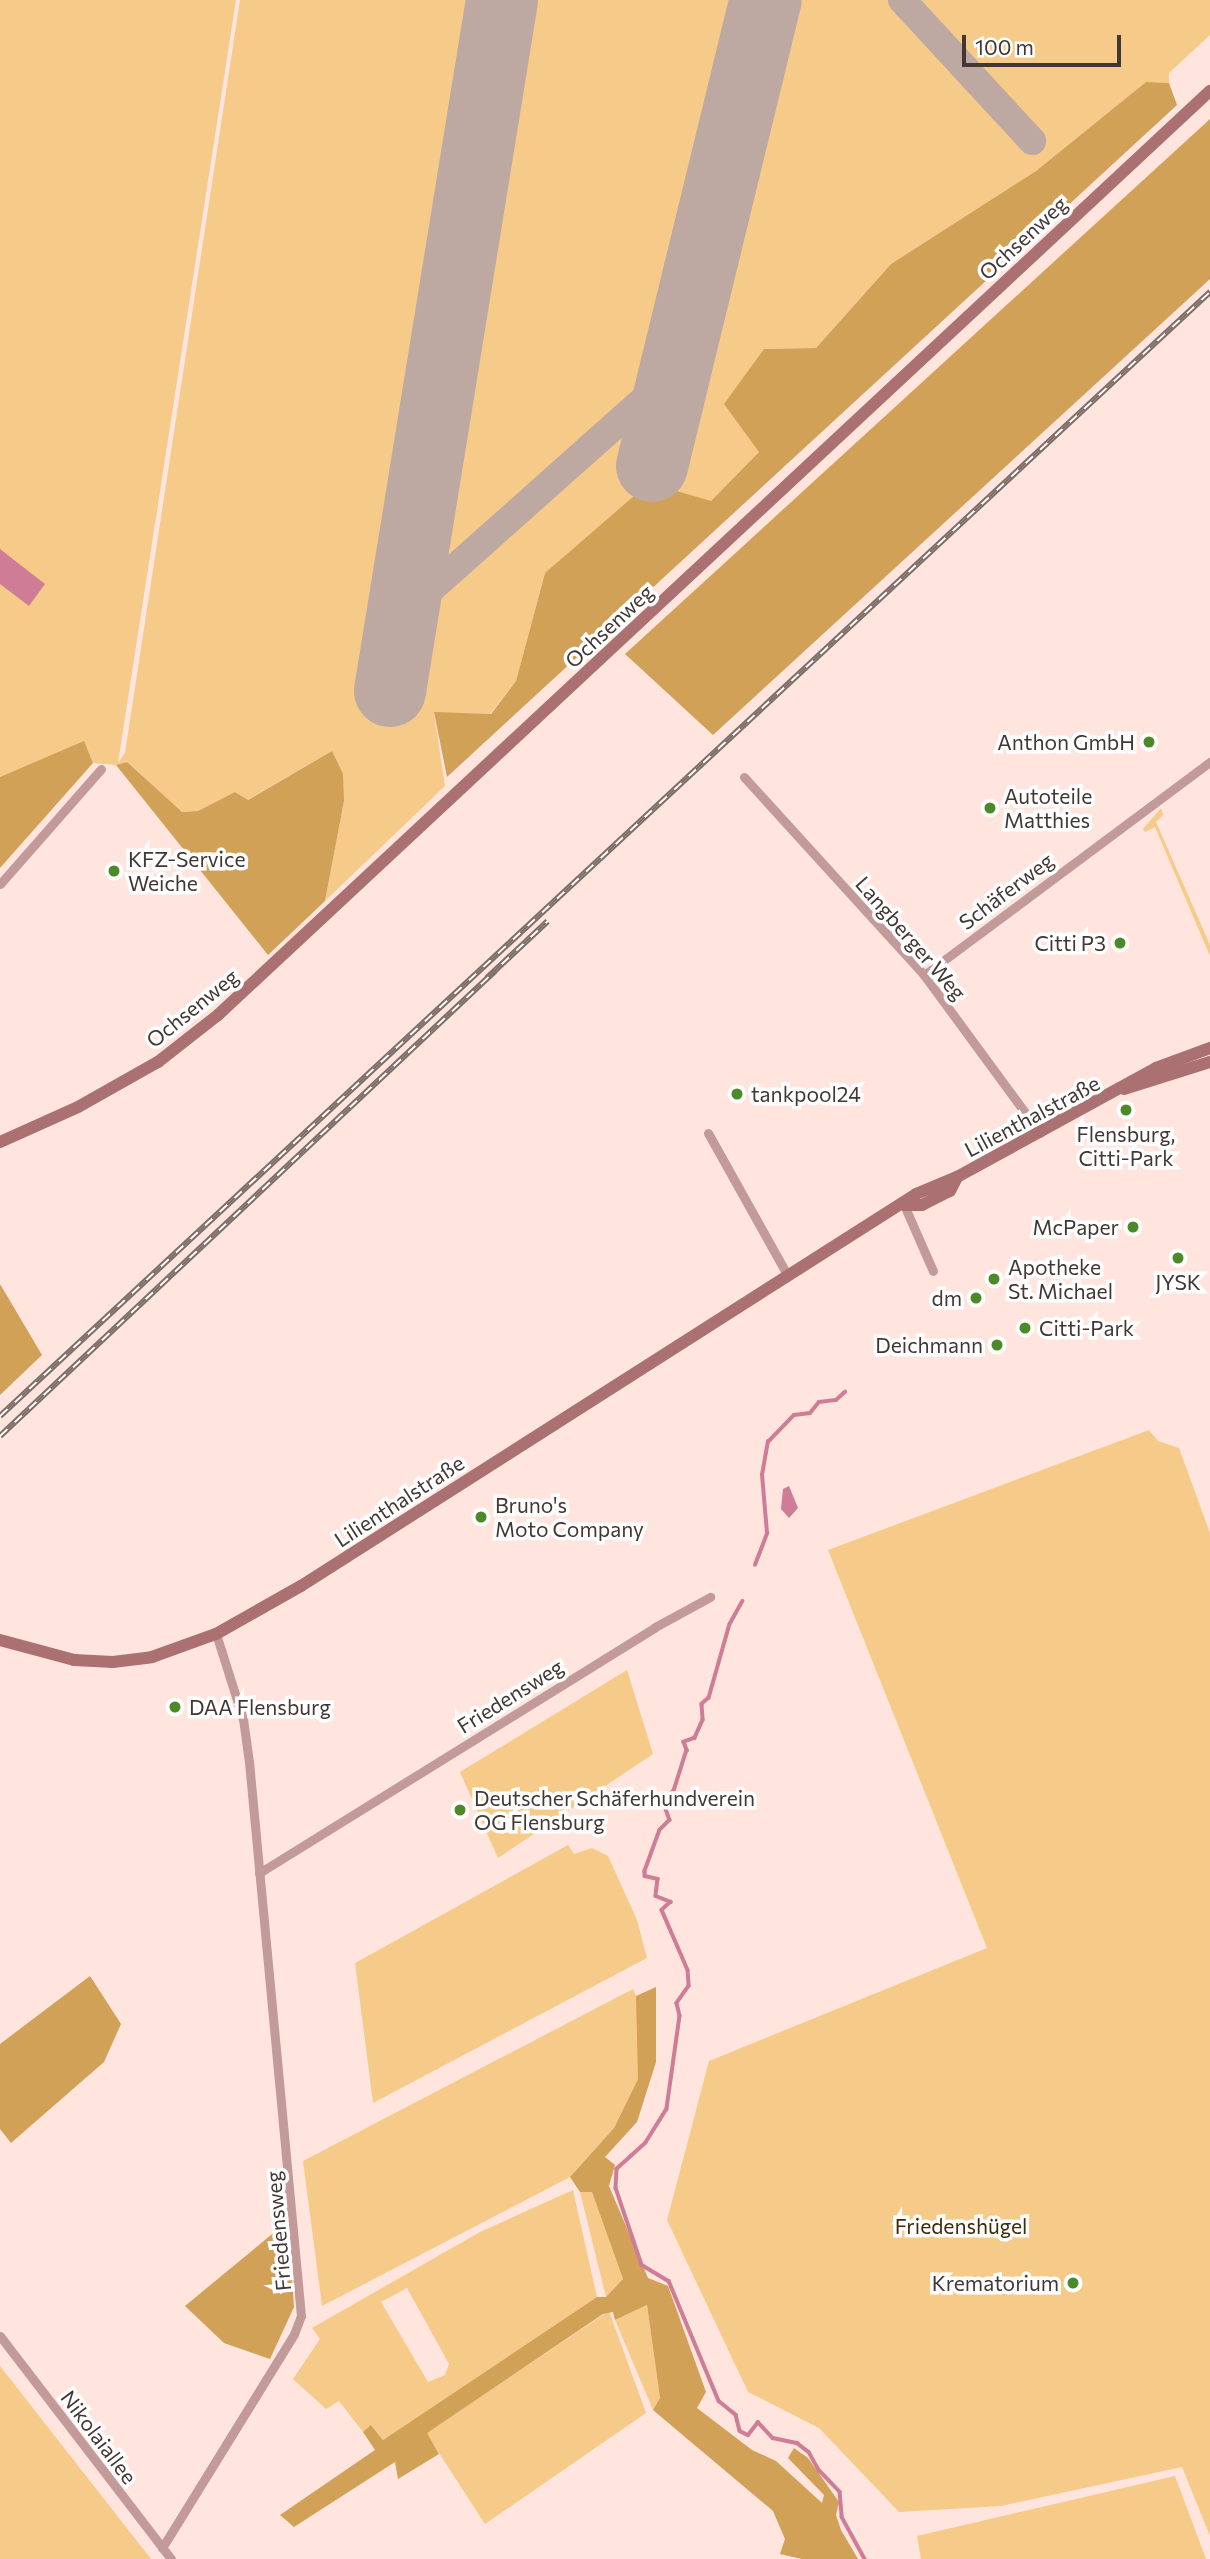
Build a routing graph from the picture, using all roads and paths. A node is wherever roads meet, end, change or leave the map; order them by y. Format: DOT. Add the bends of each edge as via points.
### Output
graph roads {
  1 [pos="1210,91"];
  2 [pos="1210,762"];
  3 [pos="101,769"];
  4 [pos="744,777"];
  5 [pos="0,884"];
  6 [pos="924,975"];
  7 [pos="1210,1048"];
  8 [pos="1210,1062"];
  9 [pos="1124,1089"];
  10 [pos="708,1133"];
  11 [pos="1040,1133"];
  12 [pos="0,1142"];
  13 [pos="904,1205"];
  14 [pos="933,1271"];
  15 [pos="788,1276"];
  16 [pos="710,1598"];
  17 [pos="216,1634"];
  18 [pos="0,1640"];
  19 [pos="259,1873"];
  20 [pos="0,2336"];
  21 [pos="162,2548"];
  22 [pos="171,2559"];
  1 -- 12 [label="main road, Ochsenweg" via="218,1015 158,1062 78,1107"];
  2 -- 6 [label="street, Schäferweg"];
  3 -- 5 [label="street"];
  4 -- 6 [label="street, Langberger Weg"];
  6 -- 11 [label="street, Langberger Weg"];
  7 -- 9 [label="main road, Lilienthalstraße" via="1156,1068"];
  8 -- 9 [label="main road, Lilienthalstraße"];
  9 -- 11 [label="main road, Lilienthalstraße"];
  10 -- 15 [label="street"];
  11 -- 13 [label="main road, Lilienthalstraße" via="957,1177 950,1191 922,1205"];
  13 -- 14 [label="street"];
  13 -- 15 [label="main road, Lilienthalstraße"];
  15 -- 17 [label="main road, Lilienthalstraße" via="301,1586"];
  16 -- 19 [label="street, Friedensweg" via="654,1627"];
  17 -- 18 [label="main road, Lilienthalstraße" via="152,1657 113,1662 74,1660"];
  17 -- 19 [label="street, Friedensweg" via="243,1718"];
  19 -- 21 [label="street, Friedensweg" via="301,2316"];
  20 -- 21 [label="street, Nikolaiallee"];
  21 -- 22 [label="street, Nikolaiallee"];
}
